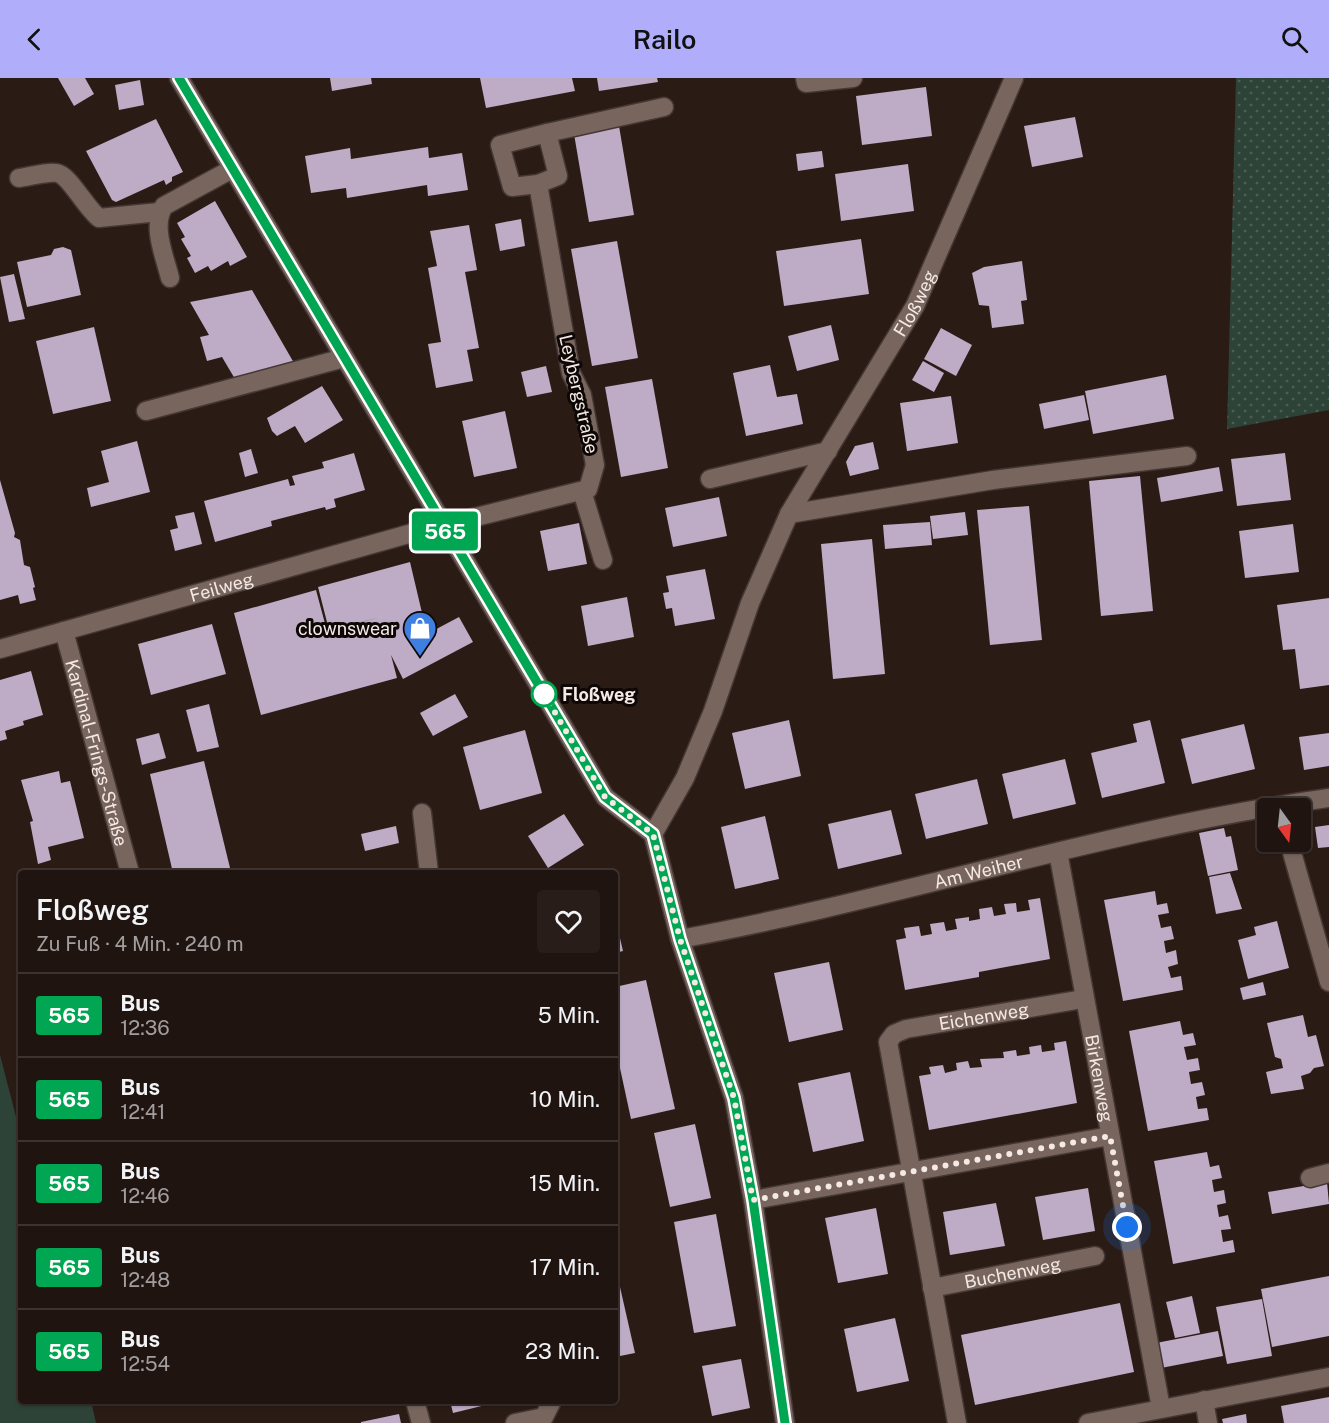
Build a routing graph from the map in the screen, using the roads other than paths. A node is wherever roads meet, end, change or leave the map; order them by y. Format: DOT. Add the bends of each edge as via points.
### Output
graph roads {
  1 [pos="179,78"];
  2 [pos="805,78"];
  3 [pos="854,78"];
  4 [pos="1014,78"];
  5 [pos="664,107"];
  6 [pos="547,133"];
  7 [pos="232,169"];
  8 [pos="18,178"];
  9 [pos="538,184"];
  10 [pos="159,212"];
  11 [pos="170,278"];
  12 [pos="344,358"];
  13 [pos="146,411"];
  14 [pos="828,451"];
  15 [pos="1186,456"];
  16 [pos="710,479"];
  17 [pos="582,491"];
  18 [pos="789,514"];
  19 [pos="442,525"];
  20 [pos="603,560"];
  21 [pos="64,631"];
  22 [pos="0,650"];
  23 [pos="1329,798"];
  24 [pos="1311,801"];
  25 [pos="1257,811"];
  26 [pos="422,813"];
  27 [pos="653,834"];
  28 [pos="1058,852"];
  29 [pos="1292,852"];
  30 [pos="129,870"];
  31 [pos="429,870"];
  32 [pos="680,939"];
  33 [pos="1329,982"];
  34 [pos="1083,999"];
  35 [pos="1110,1136"];
  36 [pos="912,1172"];
  37 [pos="1329,1173"];
  38 [pos="1310,1178"];
  39 [pos="753,1200"];
  40 [pos="1095,1256"];
  41 [pos="932,1288"];
  42 [pos="1329,1377"];
  43 [pos="1204,1400"];
  44 [pos="417,1404"];
  45 [pos="550,1404"];
  46 [pos="1161,1408"];
  47 [pos="421,1423"];
  48 [pos="515,1423"];
  49 [pos="785,1423"];
  50 [pos="957,1423"];
  51 [pos="1088,1423"];
  52 [pos="1208,1423"];
  1 -- 7 [label="street"];
  2 -- 3 [label="street" via="806,83"];
  4 -- 14 [label="street, Floßweg" via="915,306"];
  5 -- 6 [label="street"];
  6 -- 9 [label="street" via="558,176"];
  6 -- 9 [label="street" via="500,145 512,187"];
  7 -- 10 [label="street"];
  7 -- 12 [label="street"];
  8 -- 10 [label="street" via="56,173 66,177 99,218"];
  9 -- 17 [label="street, Leybergstraße" via="571,373 582,395 595,465 588,489"];
  10 -- 11 [label="street" via="159,236"];
  12 -- 13 [label="street"];
  12 -- 19 [label="street"];
  14 -- 16 [label="street"];
  14 -- 18 [label="street, Floßweg"];
  15 -- 18 [label="street" via="993,480"];
  17 -- 19 [label="street"];
  17 -- 20 [label="street"];
  18 -- 27 [label="street, Floßweg" via="750,603 685,778"];
  19 -- 21 [label="street, Feilweg"];
  19 -- 27 [label="street" via="605,797"];
  21 -- 22 [label="street, Feilweg"];
  21 -- 30 [label="street, Kardinal-Frings-Straße"];
  23 -- 24 [label="street, Am Weiher"];
  25 -- 28 [label="street, Am Weiher"];
  26 -- 31 [label="street"];
  27 -- 32 [label="street"];
  28 -- 32 [label="street, Am Weiher"];
  28 -- 34 [label="street, Birkenweg"];
  29 -- 33 [label="street"];
  32 -- 39 [label="street" via="734,1098"];
  34 -- 35 [label="street, Birkenweg"];
  34 -- 36 [label="street, Eichenweg" via="894,1034 888,1042"];
  35 -- 36 [label="street"];
  35 -- 46 [label="street, Birkenweg"];
  36 -- 39 [label="street"];
  36 -- 41 [label="street"];
  37 -- 38 [label="street"];
  39 -- 49 [label="street"];
  40 -- 41 [label="street, Buchenweg"];
  41 -- 50 [label="street"];
  42 -- 43 [label="street"];
  43 -- 46 [label="street"];
  43 -- 52 [label="street"];
  44 -- 47 [label="street"];
  45 -- 48 [label="street" via="544,1417"];
  46 -- 51 [label="street"];
}
